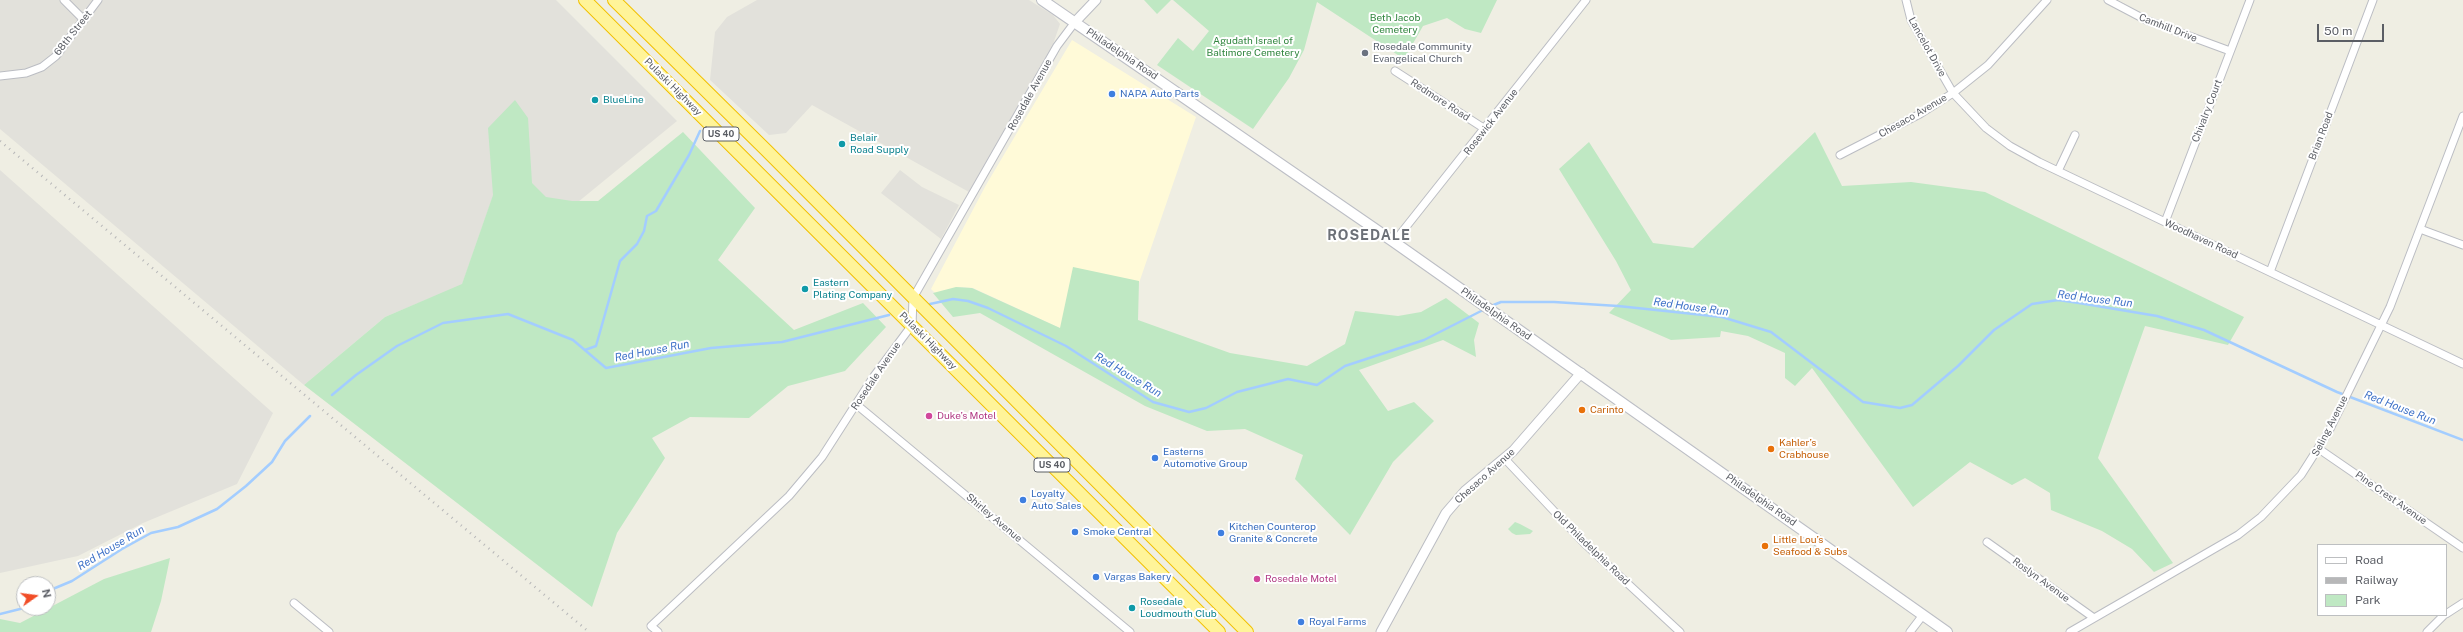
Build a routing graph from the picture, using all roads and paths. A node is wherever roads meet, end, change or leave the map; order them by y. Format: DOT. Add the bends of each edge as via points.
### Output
graph roads {
  1 [pos="64,0"];
  2 [pos="98,0"];
  3 [pos="585,0"];
  4 [pos="614,0"];
  5 [pos="1042,0"];
  6 [pos="1096,0"];
  7 [pos="1586,0"];
  8 [pos="1906,0"];
  9 [pos="2047,0"];
  10 [pos="2108,0"];
  11 [pos="2250,0"];
  12 [pos="2373,0"];
  13 [pos="84,20"];
  14 [pos="1076,22"];
  15 [pos="2230,52"];
  16 [pos="1395,71"];
  17 [pos="0,76"];
  18 [pos="1953,93"];
  19 [pos="2463,116"];
  20 [pos="1485,129"];
  21 [pos="2460,130"];
  22 [pos="2075,135"];
  23 [pos="1840,155"];
  24 [pos="2058,171"];
  25 [pos="2165,222"];
  26 [pos="2420,229"];
  27 [pos="1394,242"];
  28 [pos="2463,245"];
  29 [pos="2270,272"];
  30 [pos="914,298"];
  31 [pos="912,325"];
  32 [pos="2381,325"];
  33 [pos="2463,364"];
  34 [pos="1581,373"];
  35 [pos="857,405"];
  36 [pos="2319,449"];
  37 [pos="1505,459"];
  38 [pos="1988,542"];
  39 [pos="2463,548"];
  40 [pos="294,603"];
  41 [pos="2463,603"];
  42 [pos="2447,613"];
  43 [pos="1923,615"];
  44 [pos="2443,616"];
  45 [pos="2094,618"];
  46 [pos="329,632"];
  47 [pos="658,632"];
  48 [pos="1130,632"];
  49 [pos="1219,632"];
  50 [pos="1247,632"];
  51 [pos="1381,632"];
  52 [pos="1680,632"];
  53 [pos="1910,632"];
  54 [pos="1947,632"];
  55 [pos="2070,632"];
  56 [pos="2427,632"];
  1 -- 13 [label="street"];
  2 -- 13 [label="street, 68th Street"];
  3 -- 31 [label="highway, Pulaski Highway / US 40"];
  4 -- 30 [label="highway, Pulaski Highway / US 40"];
  5 -- 14 [label="main road, Philadelphia Road"];
  6 -- 14 [label="street"];
  7 -- 20 [label="street, Rosewick Avenue"];
  8 -- 18 [label="street, Lancelot Drive" via="1911,20"];
  9 -- 18 [label="street, Chesaco Avenue" via="1988,65"];
  10 -- 15 [label="street, Camhill Drive" via="2146,20"];
  11 -- 15 [label="street, Chivalry Court"];
  12 -- 29 [label="street, Brian Road"];
  13 -- 17 [label="street, 68th Street" via="56,56 42,67 26,73"];
  14 -- 27 [label="main road, Philadelphia Road"];
  14 -- 30 [label="street, Rosedale Avenue" via="1056,46"];
  15 -- 25 [label="street, Chivalry Court"];
  16 -- 20 [label="street, Redmore Road"];
  18 -- 23 [label="street, Chesaco Avenue" via="1920,114"];
  18 -- 24 [label="street, Woodhaven Road" via="1996,137 2022,154"];
  19 -- 21 [label="street, Seling Avenue"];
  20 -- 27 [label="street, Rosewick Avenue"];
  21 -- 26 [label="street, Seling Avenue"];
  22 -- 24 [label="street"];
  24 -- 25 [label="street, Woodhaven Road"];
  25 -- 29 [label="street, Woodhaven Road"];
  26 -- 28 [label="street"];
  26 -- 32 [label="street, Seling Avenue"];
  27 -- 34 [label="main road, Philadelphia Road"];
  29 -- 32 [label="street, Woodhaven Road"];
  30 -- 31 [label="street, Rosedale Avenue"];
  30 -- 50 [label="highway, Pulaski Highway / US 40"];
  31 -- 35 [label="street, Rosedale Avenue" via="874,376"];
  31 -- 49 [label="highway, Pulaski Highway / US 40"];
  32 -- 33 [label="street, Woodhaven Road"];
  32 -- 36 [label="street, Seling Avenue"];
  34 -- 37 [label="street, Chesaco Avenue"];
  34 -- 43 [label="main road, Philadelphia Road"];
  35 -- 47 [label="street, Rosedale Avenue" via="822,457 789,496 651,626"];
  35 -- 48 [label="street, Shirley Avenue"];
  36 -- 39 [label="street, Pine Crest Avenue"];
  36 -- 45 [label="street, Seling Avenue" via="2293,485 2248,528"];
  37 -- 51 [label="street, Chesaco Avenue" via="1465,491 1446,513"];
  37 -- 52 [label="street, Old Philadelphia Road" via="1584,543"];
  38 -- 45 [label="street, Roslyn Avenue"];
  40 -- 46 [label="street"];
  41 -- 42 [label="street"];
  43 -- 53 [label="street"];
  43 -- 54 [label="main road, Philadelphia Road"];
  44 -- 56 [label="street"];
  45 -- 55 [label="street, Seling Avenue"];
}
